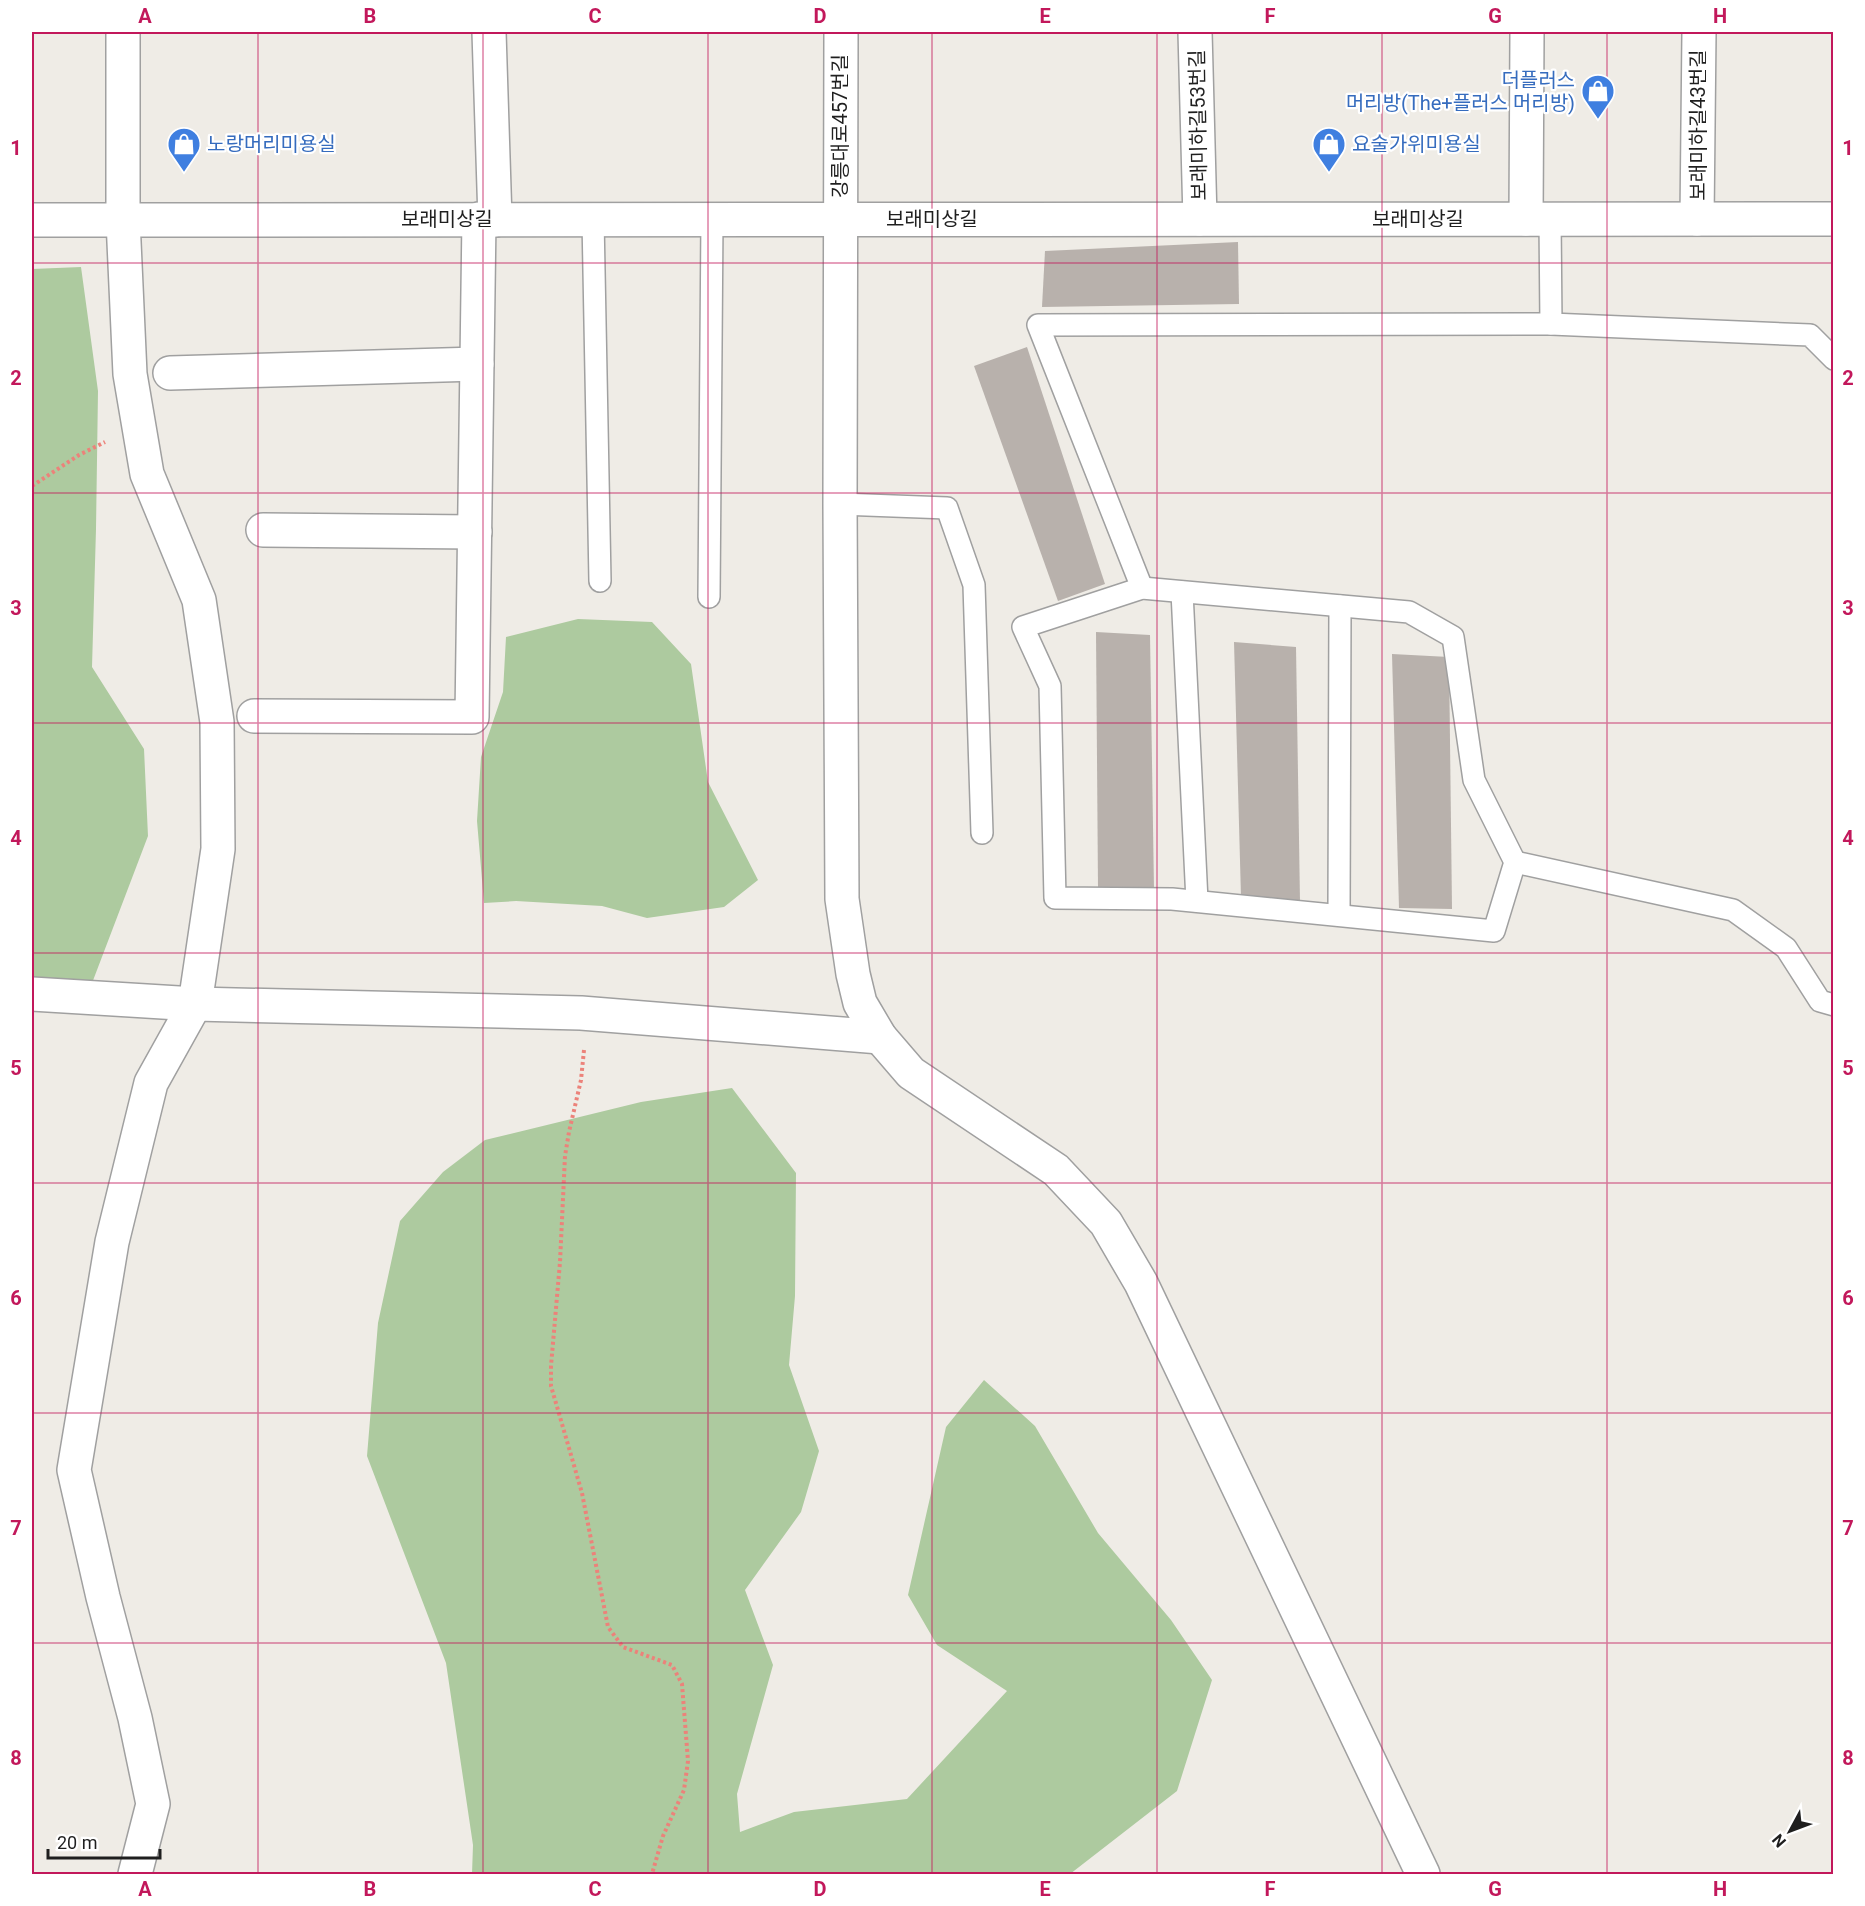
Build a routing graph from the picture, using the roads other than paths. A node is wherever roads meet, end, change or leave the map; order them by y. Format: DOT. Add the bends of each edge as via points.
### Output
graph roads {
  1 [pos="123,32"];
  2 [pos="489,32"];
  3 [pos="841,32"];
  4 [pos="1195,32"];
  5 [pos="1527,32"];
  6 [pos="1699,32"];
  7 [pos="487,219"];
  8 [pos="593,219"];
  9 [pos="1200,219"];
  10 [pos="1538,219"];
  11 [pos="1697,219"];
  12 [pos="1833,219"];
  13 [pos="32,220"];
  14 [pos="123,220"];
  15 [pos="712,220"];
  16 [pos="840,220"];
  17 [pos="1551,324"];
  18 [pos="1833,359"];
  19 [pos="477,364"];
  20 [pos="170,373"];
  21 [pos="840,504"];
  22 [pos="263,530"];
  23 [pos="475,532"];
  24 [pos="600,581"];
  25 [pos="1142,588"];
  26 [pos="1182,592"];
  27 [pos="710,597"];
  28 [pos="1340,606"];
  29 [pos="254,716"];
  30 [pos="982,833"];
  31 [pos="1515,862"];
  32 [pos="1197,901"];
  33 [pos="1339,915"];
  34 [pos="32,994"];
  35 [pos="195,1004"];
  36 [pos="1833,1005"];
  37 [pos="880,1037"];
  38 [pos="135,1875"];
  39 [pos="1423,1875"];
  1 -- 14 [label="street"];
  2 -- 7 [label="street"];
  3 -- 16 [label="street, 강릉대로457번길"];
  4 -- 9 [label="street, 보래미하길53번길"];
  5 -- 10 [label="street"];
  6 -- 11 [label="street, 보래미하길43번길"];
  7 -- 8 [label="street, 보래미상길"];
  7 -- 14 [label="street, 보래미상길"];
  7 -- 19 [label="street"];
  8 -- 15 [label="street, 보래미상길"];
  8 -- 24 [label="lane"];
  9 -- 10 [label="street, 보래미상길"];
  9 -- 16 [label="street, 보래미상길"];
  10 -- 11 [label="street, 보래미상길"];
  10 -- 17 [label="lane"];
  11 -- 12 [label="street, 보래미상길"];
  13 -- 14 [label="street, 보래미상길"];
  14 -- 35 [label="street" via="130,374 147,474 199,600 217,722 218,849"];
  15 -- 16 [label="street, 보래미상길"];
  15 -- 27 [label="lane"];
  16 -- 21 [label="street, 강릉대로457번길"];
  17 -- 18 [label="lane" via="1810,335"];
  17 -- 25 [label="lane" via="1038,325"];
  19 -- 20 [label="street"];
  19 -- 23 [label="street"];
  21 -- 30 [label="lane" via="947,508 974,585"];
  21 -- 37 [label="street, 강릉대로457번길" via="842,899 860,1003"];
  22 -- 23 [label="street"];
  23 -- 29 [label="street" via="472,717"];
  25 -- 26 [label="lane"];
  25 -- 32 [label="lane" via="1023,627 1050,686 1055,898"];
  26 -- 28 [label="lane"];
  26 -- 32 [label="lane"];
  28 -- 31 [label="lane" via="1409,612 1453,637 1474,780"];
  28 -- 33 [label="lane"];
  31 -- 33 [label="lane" via="1494,931"];
  31 -- 36 [label="lane" via="1733,910 1786,948 1820,1001"];
  32 -- 33 [label="lane"];
  34 -- 35 [label="street"];
  35 -- 37 [label="street" via="581,1013"];
  35 -- 38 [label="street" via="151,1083 112,1242 74,1470 153,1804"];
  37 -- 39 [label="street, 강릉대로457번길" via="911,1073 1056,1170 1106,1223 1141,1283"];
}
